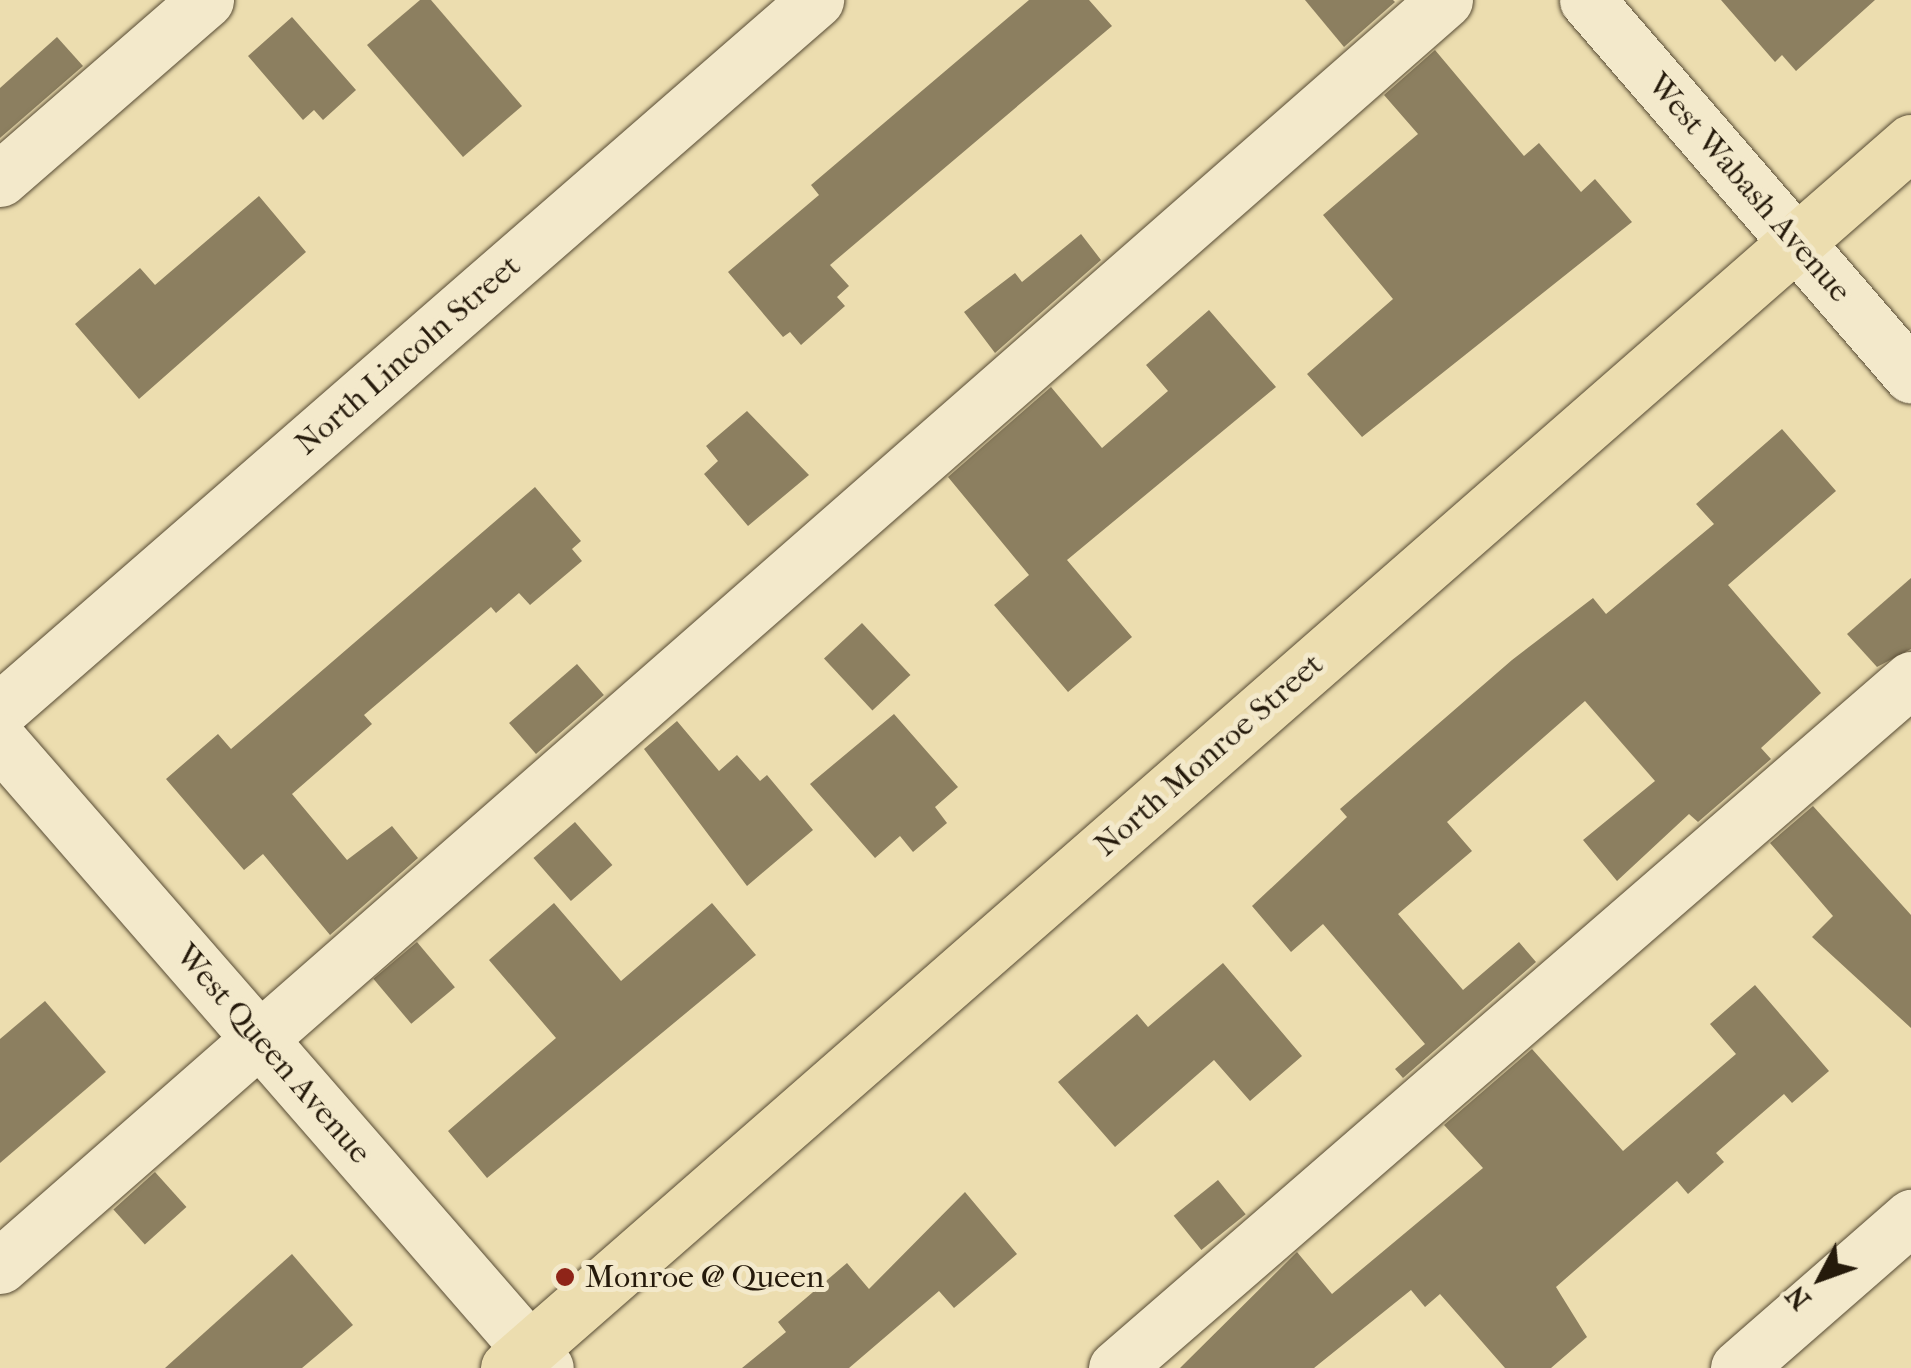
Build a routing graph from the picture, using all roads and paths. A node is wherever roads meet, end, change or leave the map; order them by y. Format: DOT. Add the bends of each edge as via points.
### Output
graph roads {
  1 [pos="206,0"];
  2 [pos="816,0"];
  3 [pos="1445,0"];
  4 [pos="1587,0"];
  5 [pos="1911,142"];
  6 [pos="0,179"];
  7 [pos="1796,242"];
  8 [pos="1911,376"];
  9 [pos="1911,679"];
  10 [pos="0,710"];
  11 [pos="0,741"];
  12 [pos="260,1039"];
  13 [pos="1911,1217"];
  14 [pos="0,1266"];
  15 [pos="528,1362"];
  16 [pos="1116,1368"];
  17 [pos="1738,1368"];
  1 -- 6 [label="street"];
  2 -- 10 [label="street, North Lincoln Street"];
  3 -- 12 [label="street"];
  4 -- 7 [label="street, West Wabash Avenue"];
  5 -- 7 [label="main road, North Monroe Street"];
  7 -- 8 [label="street, West Wabash Avenue"];
  7 -- 15 [label="main road, North Monroe Street"];
  9 -- 16 [label="street"];
  11 -- 12 [label="street, West Queen Avenue"];
  12 -- 14 [label="street"];
  12 -- 15 [label="street, West Queen Avenue"];
  13 -- 17 [label="street"];
}
